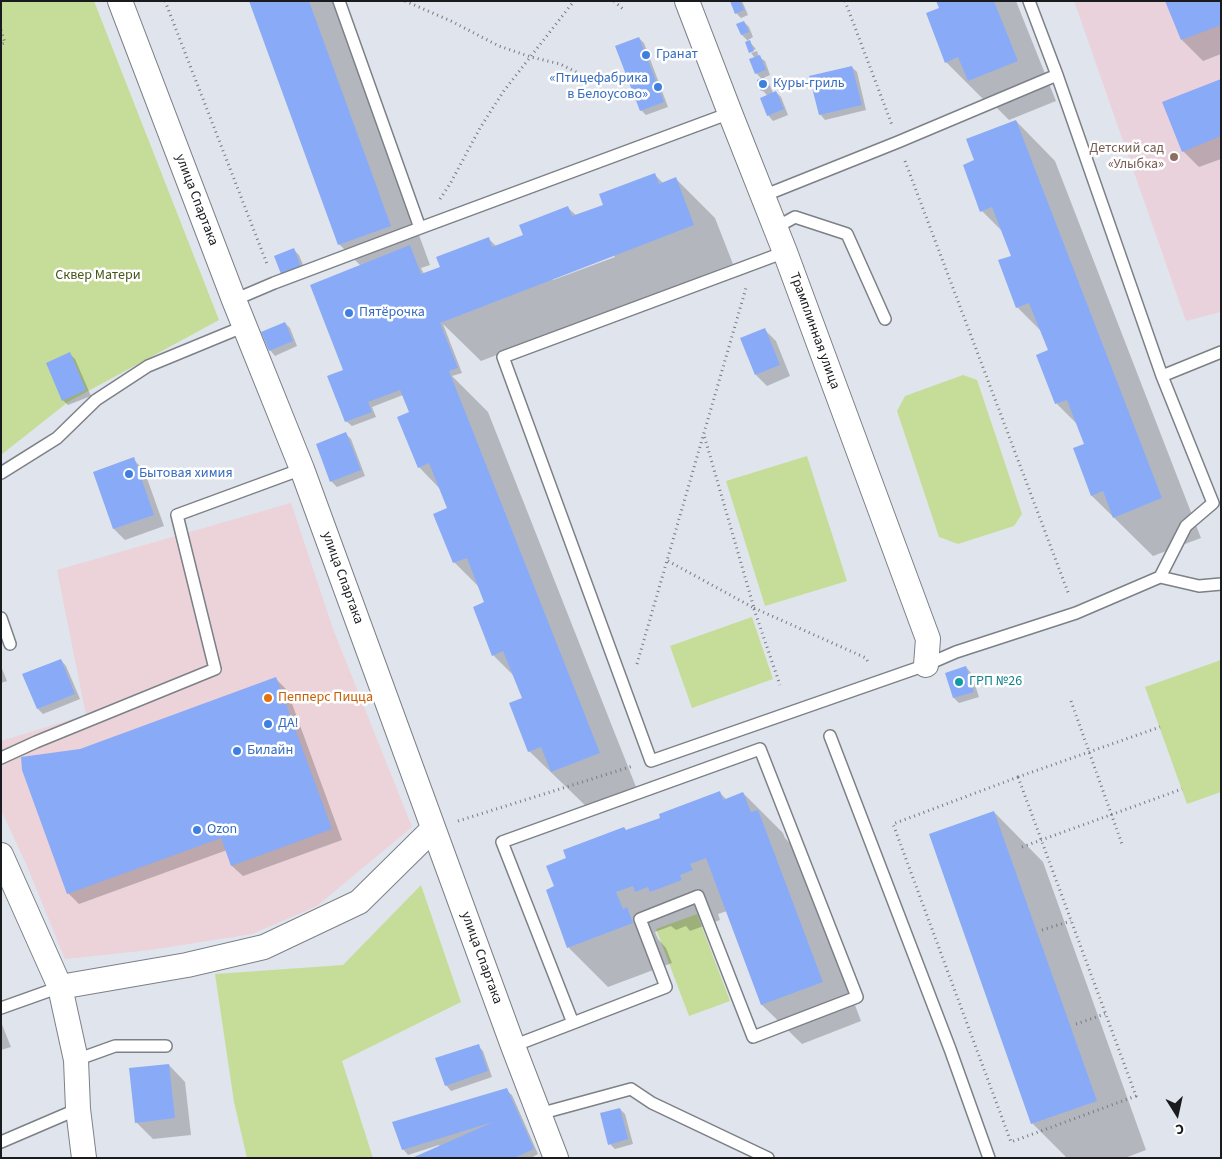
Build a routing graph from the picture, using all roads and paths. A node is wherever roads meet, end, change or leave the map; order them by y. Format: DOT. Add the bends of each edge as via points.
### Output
graph roads {
  1 [pos="120,1"];
  2 [pos="165,1"];
  3 [pos="339,1"];
  4 [pos="405,1"];
  5 [pos="574,1"];
  6 [pos="614,1"];
  7 [pos="687,1"];
  8 [pos="845,1"];
  9 [pos="1029,1"];
  10 [pos="624,10"];
  11 [pos="1,30"];
  12 [pos="1,44"];
  13 [pos="531,57"];
  14 [pos="1057,75"];
  15 [pos="601,84"];
  16 [pos="730,113"];
  17 [pos="898,142"];
  18 [pos="763,196"];
  19 [pos="420,228"];
  20 [pos="775,228"];
  21 [pos="785,252"];
  22 [pos="753,264"];
  23 [pos="274,283"];
  24 [pos="234,300"];
  25 [pos="885,319"];
  26 [pos="245,326"];
  27 [pos="1221,352"];
  28 [pos="1162,376"];
  29 [pos="704,434"];
  30 [pos="302,469"];
  31 [pos="1,473"];
  32 [pos="1217,502"];
  33 [pos="668,561"];
  34 [pos="1160,577"];
  35 [pos="1221,584"];
  36 [pos="754,608"];
  37 [pos="1076,613"];
  38 [pos="1,618"];
  39 [pos="10,644"];
  40 [pos="926,665"];
  41 [pos="878,681"];
  42 [pos="780,685"];
  43 [pos="627,697"];
  44 [pos="1071,701"];
  45 [pos="1160,727"];
  46 [pos="830,736"];
  47 [pos="1089,752"];
  48 [pos="1,758"];
  49 [pos="651,761"];
  50 [pos="1018,777"];
  51 [pos="1182,789"];
  52 [pos="1112,814"];
  53 [pos="433,829"];
  54 [pos="1041,840"];
  55 [pos="1022,847"];
  56 [pos="1123,847"];
  57 [pos="1,855"];
  58 [pos="1071,921"];
  59 [pos="1042,930"];
  60 [pos="60,987"];
  61 [pos="1,1008"];
  62 [pos="1105,1014"];
  63 [pos="573,1023"];
  64 [pos="1076,1024"];
  65 [pos="166,1046"];
  66 [pos="513,1046"];
  67 [pos="76,1060"];
  68 [pos="78,1109"];
  69 [pos="540,1114"];
  70 [pos="1,1142"];
  71 [pos="84,1158"];
  72 [pos="556,1158"];
  73 [pos="768,1158"];
  74 [pos="989,1158"];
  1 -- 24 [label="street, улица Спартака"];
  2 -- 23 [label="path"];
  3 -- 19 [label="lane"];
  4 -- 13 [label="path" via="499,46"];
  5 -- 13 [label="path"];
  6 -- 10 [label="path"];
  7 -- 16 [label="street, Трамплинная улица"];
  8 -- 17 [label="path"];
  9 -- 14 [label="lane"];
  11 -- 12 [label="path" via="6,43"];
  13 -- 15 [label="path" via="560,64"];
  13 -- 19 [label="path" via="503,92 450,184"];
  14 -- 17 [label="lane"];
  14 -- 28 [label="lane"];
  16 -- 18 [label="street, Трамплинная улица"];
  16 -- 19 [label="lane"];
  17 -- 18 [label="lane"];
  17 -- 37 [label="path"];
  18 -- 20 [label="street, Трамплинная улица"];
  19 -- 23 [label="lane"];
  20 -- 21 [label="street, Трамплинная улица"];
  20 -- 25 [label="lane" via="795,218 847,234"];
  21 -- 22 [label="lane"];
  21 -- 40 [label="street, Трамплинная улица" via="928,638"];
  22 -- 29 [label="path"];
  22 -- 43 [label="lane" via="503,357"];
  23 -- 24 [label="lane"];
  24 -- 26 [label="street, улица Спартака"];
  26 -- 30 [label="street, улица Спартака"];
  26 -- 31 [label="lane" via="148,366 96,400 57,438"];
  27 -- 28 [label="lane"];
  28 -- 32 [label="lane"];
  29 -- 33 [label="path"];
  29 -- 36 [label="path"];
  30 -- 48 [label="lane" via="177,515 215,669"];
  30 -- 53 [label="street, улица Спартака"];
  32 -- 34 [label="lane" via="1186,526"];
  33 -- 36 [label="path"];
  33 -- 43 [label="path"];
  34 -- 35 [label="lane" via="1199,586"];
  34 -- 37 [label="lane"];
  36 -- 41 [label="path" via="866,658"];
  36 -- 42 [label="path"];
  37 -- 40 [label="lane"];
  38 -- 39 [label="lane"];
  40 -- 41 [label="lane"];
  41 -- 49 [label="lane"];
  43 -- 49 [label="lane"];
  44 -- 47 [label="path"];
  45 -- 47 [label="path"];
  46 -- 74 [label="lane"];
  47 -- 50 [label="path"];
  47 -- 52 [label="path"];
  49 -- 53 [label="path"];
  50 -- 54 [label="path"];
  50 -- 62 [label="path" via="893,824 1011,1142 1136,1096"];
  51 -- 52 [label="path"];
  52 -- 54 [label="path"];
  52 -- 56 [label="path"];
  53 -- 60 [label="street" via="359,902 264,947 187,965"];
  53 -- 66 [label="street, улица Спартака"];
  54 -- 55 [label="path"];
  54 -- 58 [label="path"];
  57 -- 60 [label="street"];
  58 -- 59 [label="path"];
  58 -- 62 [label="path"];
  60 -- 61 [label="lane"];
  60 -- 67 [label="street"];
  62 -- 64 [label="path"];
  63 -- 63 [label="lane" via="502,842 760,749 857,997 753,1037 698,896 640,919 666,987"];
  63 -- 66 [label="lane"];
  65 -- 67 [label="lane" via="115,1046"];
  66 -- 69 [label="street, улица Спартака"];
  67 -- 68 [label="street"];
  68 -- 70 [label="lane"];
  68 -- 71 [label="street"];
  69 -- 72 [label="street, улица Спартака"];
  69 -- 73 [label="lane" via="631,1089 652,1103"];
}
